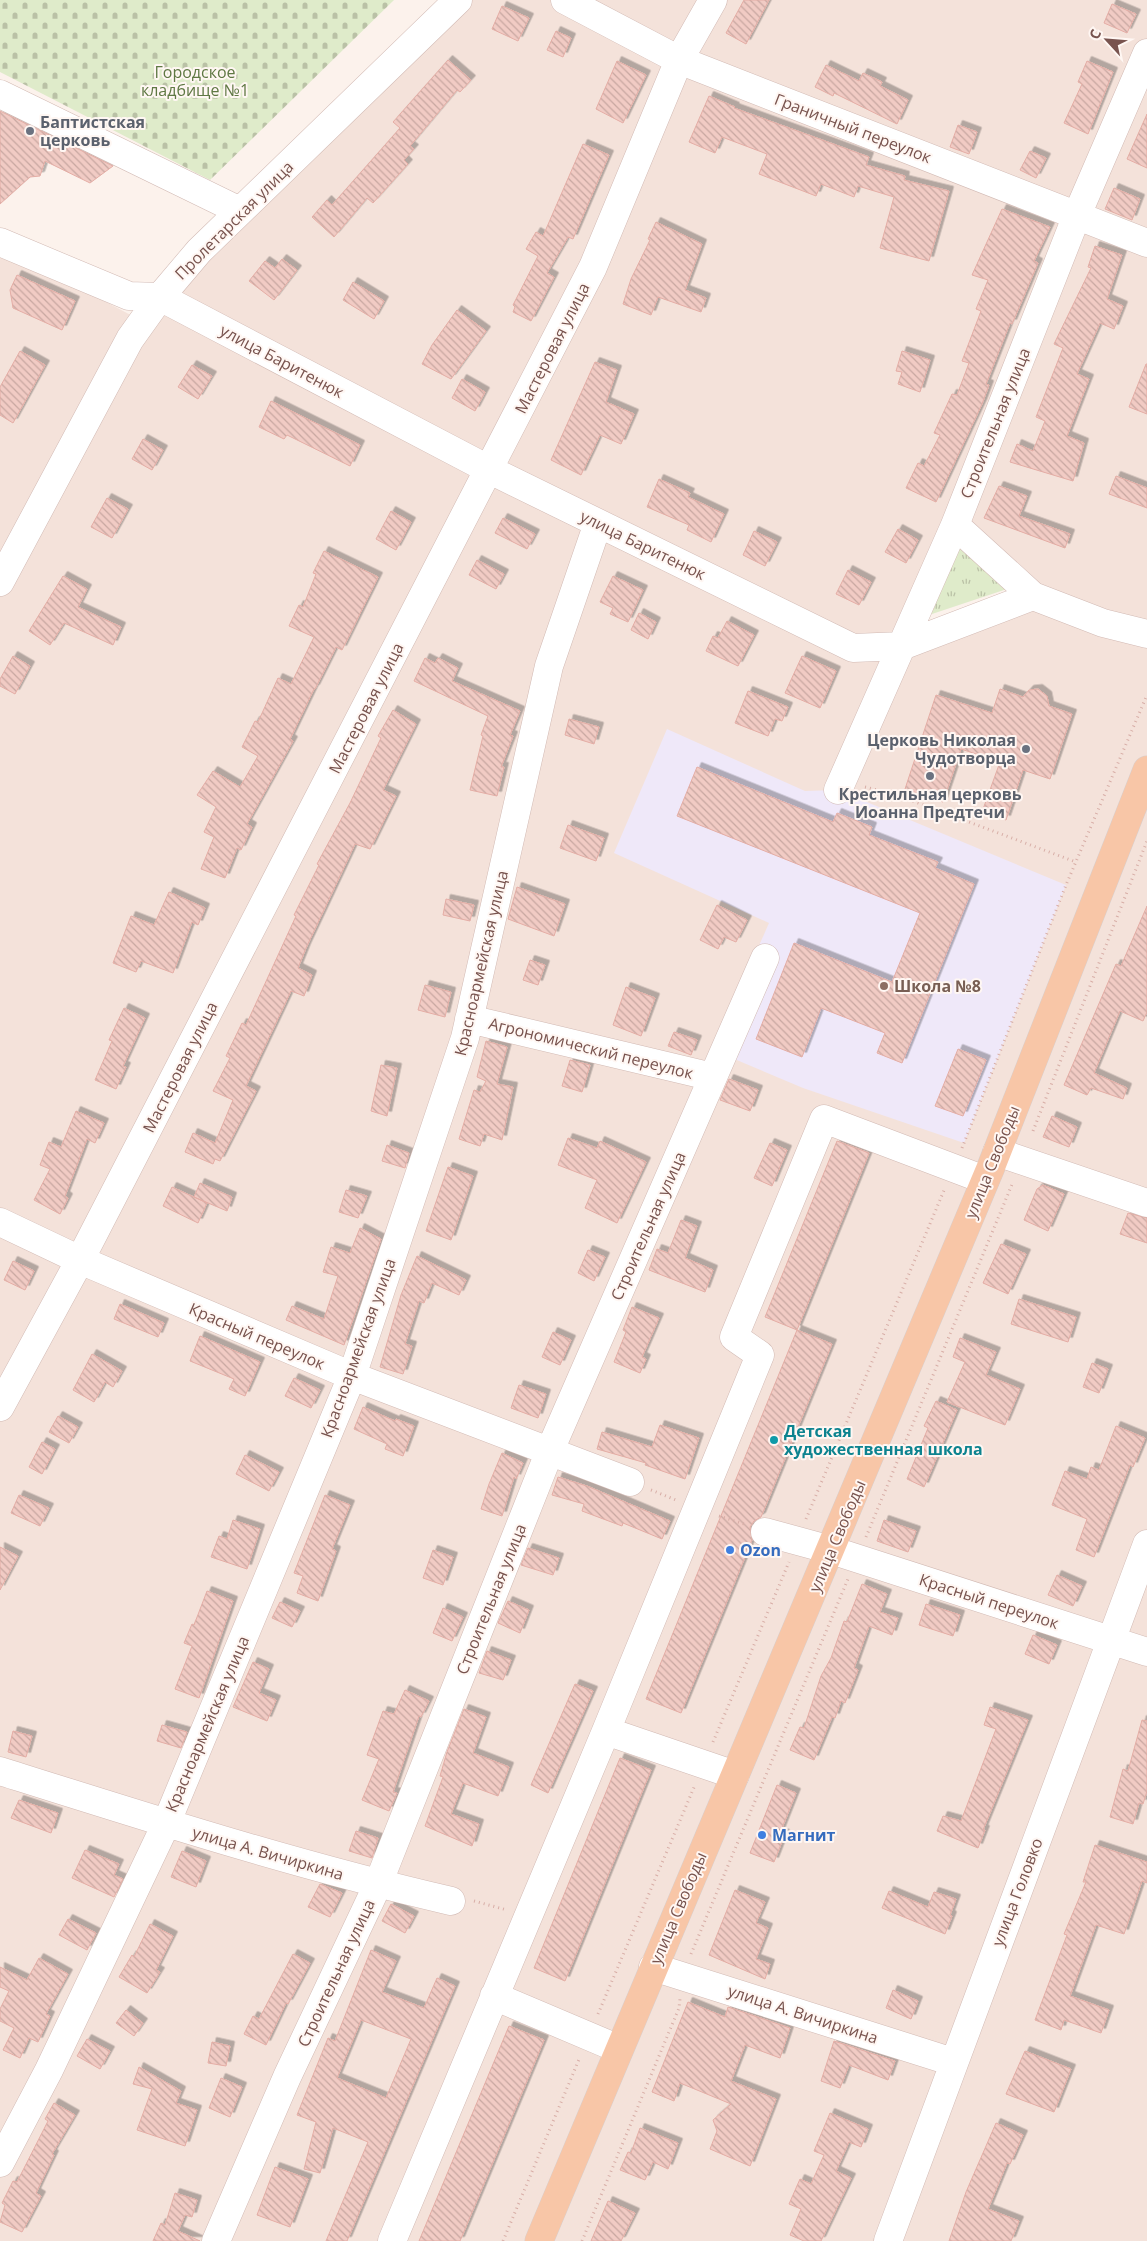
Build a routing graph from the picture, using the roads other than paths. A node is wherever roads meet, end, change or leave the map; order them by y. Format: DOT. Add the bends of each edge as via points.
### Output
graph roads {
  1 [pos="458,0"];
  2 [pos="565,0"];
  3 [pos="713,0"];
  4 [pos="1147,53"];
  5 [pos="679,60"];
  6 [pos="0,94"];
  7 [pos="240,211"];
  8 [pos="1077,215"];
  9 [pos="0,242"];
  10 [pos="1147,243"];
  11 [pos="160,297"];
  12 [pos="490,470"];
  13 [pos="598,523"];
  14 [pos="955,525"];
  15 [pos="0,582"];
  16 [pos="1033,596"];
  17 [pos="1147,634"];
  18 [pos="902,646"];
  19 [pos="1147,770"];
  20 [pos="840,786"];
  21 [pos="765,958"];
  22 [pos="470,1019"];
  23 [pos="713,1078"];
  24 [pos="997,1152"];
  25 [pos="985,1180"];
  26 [pos="1147,1203"];
  27 [pos="0,1222"];
  28 [pos="80,1260"];
  29 [pos="352,1376"];
  30 [pos="0,1407"];
  31 [pos="550,1450"];
  32 [pos="630,1482"];
  33 [pos="765,1532"];
  34 [pos="1147,1544"];
  35 [pos="831,1550"];
  36 [pos="1111,1641"];
  37 [pos="1147,1652"];
  38 [pos="606,1731"];
  39 [pos="0,1771"];
  40 [pos="735,1775"];
  41 [pos="166,1824"];
  42 [pos="378,1884"];
  43 [pos="451,1901"];
  44 [pos="653,1967"];
  45 [pos="494,1996"];
  46 [pos="619,2049"];
  47 [pos="953,2062"];
  48 [pos="0,2163"];
  49 [pos="216,2241"];
  50 [pos="392,2241"];
  51 [pos="538,2241"];
  52 [pos="888,2241"];
  1 -- 7 [label="street, Пролетарская улица"];
  2 -- 5 [label="street, Граничный переулок"];
  3 -- 5 [label="street, Мастеровая улица"];
  4 -- 8 [label="street, Строительная улица"];
  5 -- 8 [label="street, Граничный переулок"];
  5 -- 12 [label="street, Мастеровая улица" via="593,267"];
  6 -- 7 [label="street"];
  7 -- 11 [label="street, Пролетарская улица" via="199,251"];
  8 -- 10 [label="street, Граничный переулок"];
  8 -- 14 [label="street, Строительная улица"];
  9 -- 11 [label="street" via="129,296"];
  11 -- 12 [label="street, улица Баритенюк"];
  11 -- 15 [label="street, Пролетарская улица" via="130,339"];
  12 -- 13 [label="street, улица Баритенюк"];
  12 -- 28 [label="street, Мастеровая улица"];
  13 -- 18 [label="street, улица Баритенюк" via="853,648"];
  13 -- 22 [label="street, Красноармейская улица" via="549,666"];
  14 -- 16 [label="street"];
  14 -- 18 [label="street, Строительная улица"];
  16 -- 17 [label="street" via="1103,623"];
  16 -- 18 [label="street, улица Баритенюк"];
  18 -- 20 [label="street, Строительная улица"];
  19 -- 24 [label="main road, улица Свободы"];
  21 -- 23 [label="street, Строительная улица"];
  22 -- 23 [label="street, Агрономический переулок"];
  22 -- 29 [label="street, Красноармейская улица"];
  23 -- 31 [label="street, Строительная улица"];
  24 -- 25 [label="main road, улица Свободы"];
  24 -- 26 [label="street"];
  25 -- 35 [label="main road, улица Свободы"];
  25 -- 38 [label="street" via="824,1119 734,1338 760,1356"];
  27 -- 28 [label="street, Красный переулок"];
  28 -- 29 [label="street, Красный переулок"];
  28 -- 30 [label="street, Мастеровая улица"];
  29 -- 31 [label="street, Красный переулок"];
  29 -- 41 [label="street, Красноармейская улица"];
  31 -- 32 [label="street, Красный переулок"];
  31 -- 42 [label="street, Строительная улица"];
  33 -- 35 [label="street, Красный переулок"];
  34 -- 36 [label="street, улица Головко"];
  35 -- 36 [label="street, Красный переулок"];
  35 -- 40 [label="main road, улица Свободы"];
  36 -- 37 [label="street, Красный переулок"];
  36 -- 47 [label="street, улица Головко"];
  38 -- 40 [label="street"];
  38 -- 45 [label="street"];
  39 -- 41 [label="street, улица А. Вичиркина"];
  40 -- 44 [label="main road, улица Свободы"];
  41 -- 42 [label="street, улица А. Вичиркина"];
  41 -- 48 [label="street, Красноармейская улица" via="49,2070"];
  42 -- 43 [label="street, улица А. Вичиркина"];
  42 -- 49 [label="street, Строительная улица" via="287,2077"];
  44 -- 46 [label="main road, улица Свободы"];
  44 -- 47 [label="street, улица А. Вичиркина"];
  45 -- 46 [label="street"];
  45 -- 50 [label="street"];
  46 -- 51 [label="main road, улица Свободы"];
  47 -- 52 [label="street, улица Головко"];
}
